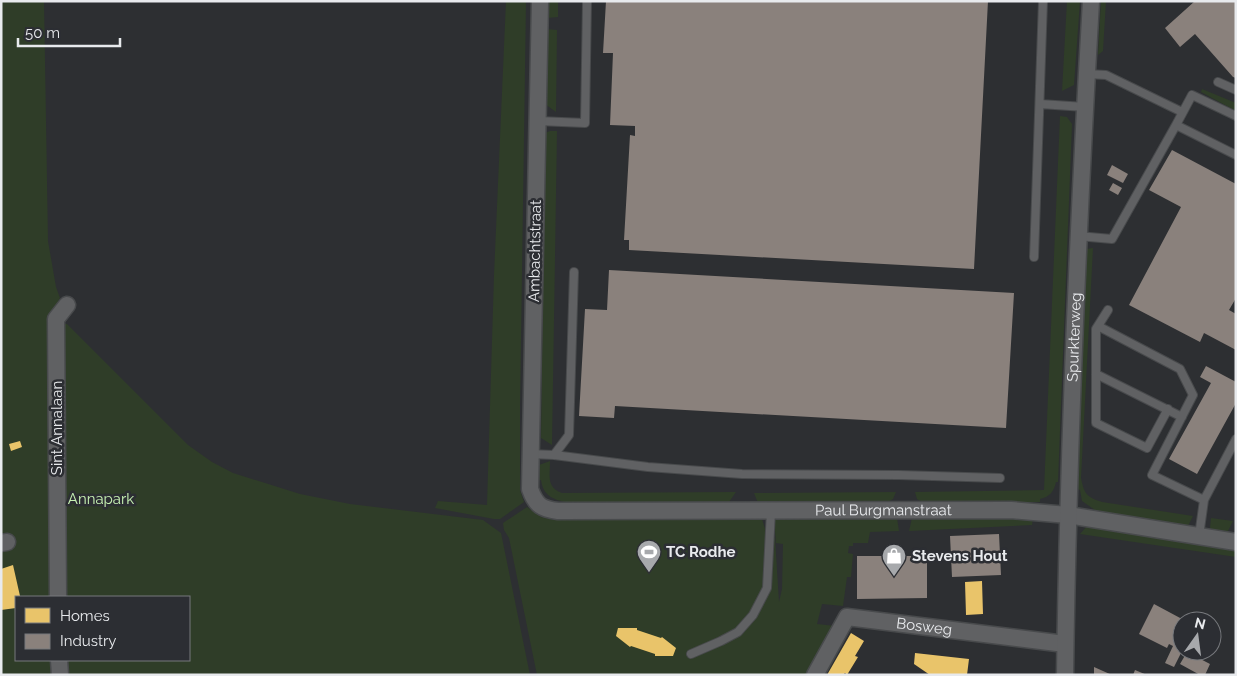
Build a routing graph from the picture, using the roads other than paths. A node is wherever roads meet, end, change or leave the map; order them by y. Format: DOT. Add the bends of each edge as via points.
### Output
graph roads {
  1 [pos="540,1"];
  2 [pos="587,1"];
  3 [pos="1043,1"];
  4 [pos="1091,1"];
  5 [pos="1087,74"];
  6 [pos="1218,82"];
  7 [pos="1236,90"];
  8 [pos="1040,104"];
  9 [pos="1085,107"];
  10 [pos="1182,112"];
  11 [pos="1236,116"];
  12 [pos="538,121"];
  13 [pos="1176,125"];
  14 [pos="1236,155"];
  15 [pos="1078,236"];
  16 [pos="1034,257"];
  17 [pos="574,272"];
  18 [pos="67,305"];
  19 [pos="1108,310"];
  20 [pos="1098,326"];
  21 [pos="1096,374"];
  22 [pos="1168,409"];
  23 [pos="1182,417"];
  24 [pos="1236,439"];
  25 [pos="530,454"];
  26 [pos="554,455"];
  27 [pos="1000,478"];
  28 [pos="534,500"];
  29 [pos="1204,500"];
  30 [pos="771,511"];
  31 [pos="1068,515"];
  32 [pos="1199,536"];
  33 [pos="1236,542"];
  34 [pos="58,596"];
  35 [pos="1065,644"];
  36 [pos="691,654"];
  37 [pos="59,661"];
  38 [pos="60,675"];
  39 [pos="815,675"];
  40 [pos="1065,675"];
  1 -- 12 [label="street, Ambachtstraat"];
  2 -- 12 [label="lane" via="585,123"];
  3 -- 8 [label="lane"];
  4 -- 5 [label="street, Spurkterweg"];
  5 -- 9 [label="street, Spurkterweg"];
  5 -- 10 [label="lane" via="1106,76"];
  6 -- 7 [label="lane"];
  8 -- 9 [label="lane"];
  8 -- 16 [label="lane"];
  9 -- 15 [label="street, Spurkterweg"];
  10 -- 11 [label="lane" via="1192,94"];
  10 -- 13 [label="lane"];
  12 -- 25 [label="street, Ambachtstraat"];
  13 -- 14 [label="lane"];
  13 -- 15 [label="lane" via="1112,239"];
  15 -- 31 [label="street, Spurkterweg"];
  17 -- 26 [label="lane" via="569,435"];
  18 -- 34 [label="street, Sint Annalaan" via="56,318"];
  19 -- 20 [label="lane"];
  20 -- 21 [label="lane"];
  20 -- 23 [label="lane" via="1180,369 1193,395"];
  21 -- 22 [label="lane"];
  21 -- 22 [label="lane" via="1096,423 1147,448"];
  22 -- 23 [label="lane"];
  23 -- 29 [label="lane" via="1152,475"];
  24 -- 29 [label="lane"];
  25 -- 26 [label="lane"];
  25 -- 28 [label="street, Ambachtstraat" via="530,490"];
  26 -- 27 [label="lane" via="742,474"];
  28 -- 30 [label="street, Paul Burgmanstraat" via="544,509 558,511"];
  29 -- 32 [label="lane"];
  30 -- 31 [label="street, Paul Burgmanstraat" via="1011,510"];
  30 -- 36 [label="lane" via="766,588 754,615 738,632"];
  31 -- 32 [label="street, Paul Burgmanstraat"];
  31 -- 35 [label="street, Spurkterweg"];
  32 -- 33 [label="street, Paul Burgmanstraat"];
  35 -- 39 [label="street, Bosweg" via="847,618"];
  35 -- 40 [label="street, Spurkterweg"];
  37 -- 38 [label="street"];
}
